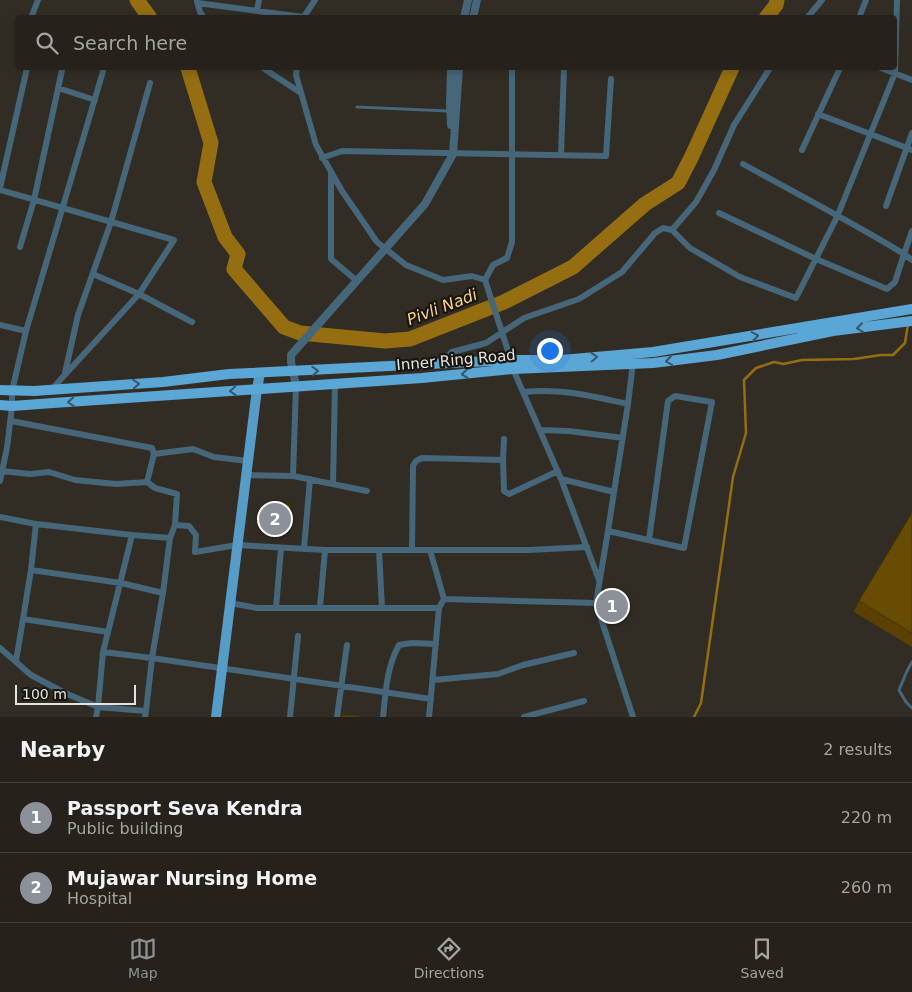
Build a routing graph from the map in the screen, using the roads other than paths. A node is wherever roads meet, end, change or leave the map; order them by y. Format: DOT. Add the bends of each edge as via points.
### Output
graph roads {
  1 [pos="38,0"];
  2 [pos="259,0"];
  3 [pos="315,0"];
  4 [pos="468,0"];
  5 [pos="477,0"];
  6 [pos="822,0"];
  7 [pos="866,0"];
  8 [pos="898,0"];
  9 [pos="198,2"];
  10 [pos="257,10"];
  11 [pos="32,15"];
  12 [pos="202,15"];
  13 [pos="290,15"];
  14 [pos="304,15"];
  15 [pos="465,15"];
  16 [pos="474,15"];
  17 [pos="810,15"];
  18 [pos="860,15"];
  19 [pos="897,24"];
  20 [pos="27,70"];
  21 [pos="62,70"];
  22 [pos="103,70"];
  23 [pos="265,70"];
  24 [pos="297,70"];
  25 [pos="455,70"];
  26 [pos="512,70"];
  27 [pos="564,70"];
  28 [pos="769,70"];
  29 [pos="839,70"];
  30 [pos="887,70"];
  31 [pos="895,70"];
  32 [pos="895,73"];
  33 [pos="611,79"];
  34 [pos="912,80"];
  35 [pos="150,83"];
  36 [pos="58,88"];
  37 [pos="301,93"];
  38 [pos="95,100"];
  39 [pos="357,107"];
  40 [pos="453,111"];
  41 [pos="818,114"];
  42 [pos="912,133"];
  43 [pos="870,134"];
  44 [pos="909,149"];
  45 [pos="802,150"];
  46 [pos="453,154"];
  47 [pos="511,154"];
  48 [pos="561,155"];
  49 [pos="322,158"];
  50 [pos="743,164"];
  51 [pos="331,172"];
  52 [pos="0,189"];
  53 [pos="34,200"];
  54 [pos="886,206"];
  55 [pos="63,208"];
  56 [pos="719,213"];
  57 [pos="837,217"];
  58 [pos="111,222"];
  59 [pos="672,230"];
  60 [pos="912,231"];
  61 [pos="20,247"];
  62 [pos="386,249"];
  63 [pos="904,254"];
  64 [pos="816,259"];
  65 [pos="912,260"];
  66 [pos="93,274"];
  67 [pos="485,280"];
  68 [pos="358,281"];
  69 [pos="139,294"];
  70 [pos="912,309"];
  71 [pos="910,321"];
  72 [pos="192,322"];
  73 [pos="0,325"];
  74 [pos="502,329"];
  75 [pos="26,331"];
  76 [pos="633,359"];
  77 [pos="512,364"];
  78 [pos="438,365"];
  79 [pos="294,372"];
  80 [pos="260,373"];
  81 [pos="64,374"];
  82 [pos="335,383"];
  83 [pos="296,386"];
  84 [pos="257,389"];
  85 [pos="0,390"];
  86 [pos="51,390"];
  87 [pos="12,391"];
  88 [pos="523,392"];
  89 [pos="628,404"];
  90 [pos="0,405"];
  91 [pos="12,406"];
  92 [pos="10,421"];
  93 [pos="540,430"];
  94 [pos="623,438"];
  95 [pos="504,439"];
  96 [pos="154,454"];
  97 [pos="503,460"];
  98 [pos="248,461"];
  99 [pos="2,471"];
  100 [pos="558,471"];
  101 [pos="246,475"];
  102 [pos="293,476"];
  103 [pos="310,479"];
  104 [pos="561,480"];
  105 [pos="0,481"];
  106 [pos="147,482"];
  107 [pos="333,484"];
  108 [pos="367,491"];
  109 [pos="614,492"];
  110 [pos="0,517"];
  111 [pos="36,524"];
  112 [pos="175,524"];
  113 [pos="608,531"];
  114 [pos="132,535"];
  115 [pos="170,538"];
  116 [pos="648,540"];
  117 [pos="237,545"];
  118 [pos="587,547"];
  119 [pos="281,548"];
  120 [pos="304,549"];
  121 [pos="325,550"];
  122 [pos="378,550"];
  123 [pos="412,550"];
  124 [pos="430,550"];
  125 [pos="31,570"];
  126 [pos="599,582"];
  127 [pos="121,583"];
  128 [pos="163,593"];
  129 [pos="444,599"];
  130 [pos="230,603"];
  131 [pos="596,603"];
  132 [pos="276,608"];
  133 [pos="320,608"];
  134 [pos="382,608"];
  135 [pos="439,608"];
  136 [pos="23,618"];
  137 [pos="108,632"];
  138 [pos="298,636"];
  139 [pos="436,644"];
  140 [pos="347,645"];
  141 [pos="0,648"];
  142 [pos="104,652"];
  143 [pos="574,653"];
  144 [pos="152,658"];
  145 [pos="16,662"];
  146 [pos="912,662"];
  147 [pos="222,668"];
  148 [pos="295,680"];
  149 [pos="433,680"];
  150 [pos="340,686"];
  151 [pos="385,693"];
  152 [pos="431,699"];
  153 [pos="584,701"];
  154 [pos="98,707"];
  155 [pos="912,708"];
  156 [pos="145,714"];
  157 [pos="96,717"];
  158 [pos="216,717"];
  159 [pos="290,717"];
  160 [pos="337,717"];
  161 [pos="383,717"];
  162 [pos="429,717"];
  163 [pos="524,717"];
  164 [pos="634,717"];
  1 -- 11 [label="street"];
  2 -- 10 [label="street"];
  3 -- 14 [label="street"];
  4 -- 15 [label="street"];
  5 -- 16 [label="street"];
  6 -- 17 [label="street"];
  7 -- 18 [label="street"];
  8 -- 19 [label="street"];
  9 -- 10 [label="street"];
  9 -- 12 [label="street"];
  10 -- 13 [label="street"];
  20 -- 52 [label="street"];
  21 -- 36 [label="street"];
  22 -- 38 [label="street"];
  23 -- 37 [label="street"];
  24 -- 37 [label="street"];
  25 -- 40 [label="street"];
  26 -- 47 [label="street"];
  27 -- 48 [label="street"];
  28 -- 59 [label="street" via="734,125 696,202"];
  29 -- 41 [label="street"];
  30 -- 32 [label="street"];
  31 -- 32 [label="street"];
  32 -- 34 [label="street"];
  32 -- 43 [label="street"];
  33 -- 48 [label="street" via="606,156"];
  35 -- 58 [label="street"];
  36 -- 38 [label="street"];
  36 -- 53 [label="street"];
  37 -- 49 [label="street"];
  38 -- 55 [label="street"];
  39 -- 40 [label="lane"];
  40 -- 46 [label="street"];
  41 -- 43 [label="street"];
  41 -- 45 [label="street"];
  42 -- 44 [label="street"];
  43 -- 44 [label="street"];
  43 -- 57 [label="street"];
  44 -- 54 [label="street"];
  46 -- 47 [label="street"];
  46 -- 49 [label="street" via="342,152"];
  46 -- 62 [label="street" via="425,204"];
  47 -- 48 [label="street"];
  47 -- 67 [label="street" via="512,242 507,258 493,265"];
  49 -- 51 [label="street"];
  50 -- 57 [label="street"];
  51 -- 62 [label="street" via="377,242"];
  51 -- 68 [label="street" via="331,259"];
  52 -- 53 [label="street"];
  53 -- 55 [label="street"];
  53 -- 61 [label="street"];
  55 -- 58 [label="street"];
  55 -- 75 [label="street"];
  56 -- 64 [label="street"];
  57 -- 63 [label="street"];
  57 -- 64 [label="street"];
  58 -- 66 [label="street"];
  58 -- 69 [label="street" via="174,240"];
  59 -- 64 [label="street" via="690,248 740,277 796,298"];
  59 -- 74 [label="street" via="663,228 655,233 622,272 579,299"];
  60 -- 63 [label="street"];
  62 -- 67 [label="street" via="406,265 443,280 472,276"];
  62 -- 68 [label="street"];
  63 -- 64 [label="street" via="895,282 887,289"];
  63 -- 65 [label="street"];
  66 -- 69 [label="street"];
  66 -- 81 [label="street" via="78,315"];
  67 -- 74 [label="street"];
  68 -- 79 [label="street" via="291,355"];
  69 -- 72 [label="street"];
  69 -- 81 [label="street"];
  76 -- 70 [label="highway, Inner Ring Road, one-way"];
  71 -- 76 [label="highway, Inner Ring Road, one-way" via="833,331 717,355"];
  73 -- 75 [label="street"];
  74 -- 77 [label="street"];
  74 -- 78 [label="street" via="486,342 452,352"];
  75 -- 87 [label="street"];
  76 -- 77 [label="highway, Inner Ring Road"];
  76 -- 89 [label="street"];
  77 -- 78 [label="highway, Inner Ring Road"];
  77 -- 82 [label="highway, Inner Ring Road, one-way" via="422,378"];
  77 -- 88 [label="street"];
  79 -- 78 [label="highway, Inner Ring Road, one-way"];
  79 -- 80 [label="highway, Inner Ring Road"];
  79 -- 83 [label="street"];
  80 -- 84 [label="main road"];
  86 -- 80 [label="highway, Inner Ring Road, one-way"];
  81 -- 86 [label="street"];
  82 -- 83 [label="highway, Inner Ring Road"];
  82 -- 107 [label="street"];
  83 -- 84 [label="highway, Inner Ring Road"];
  83 -- 102 [label="street"];
  84 -- 91 [label="highway, Inner Ring Road, one-way"];
  84 -- 98 [label="main road"];
  85 -- 87 [label="highway, Inner Ring Road"];
  86 -- 87 [label="highway, Inner Ring Road"];
  87 -- 91 [label="street"];
  88 -- 89 [label="street" via="580,393"];
  88 -- 93 [label="street"];
  89 -- 94 [label="street"];
  90 -- 91 [label="highway, Inner Ring Road"];
  91 -- 92 [label="street"];
  92 -- 96 [label="street" via="152,448"];
  92 -- 99 [label="street"];
  93 -- 94 [label="street"];
  93 -- 100 [label="street"];
  94 -- 109 [label="street"];
  95 -- 97 [label="street"];
  96 -- 98 [label="street" via="193,449"];
  96 -- 106 [label="street"];
  97 -- 100 [label="street" via="504,491 509,494"];
  97 -- 123 [label="street" via="422,458 416,461 413,466"];
  98 -- 101 [label="main road"];
  99 -- 105 [label="street"];
  99 -- 106 [label="street" via="49,472 75,480 116,484"];
  100 -- 104 [label="street"];
  101 -- 102 [label="street"];
  101 -- 117 [label="main road"];
  102 -- 103 [label="street"];
  103 -- 107 [label="street"];
  103 -- 120 [label="street"];
  104 -- 109 [label="street"];
  104 -- 118 [label="street"];
  106 -- 112 [label="street" via="155,488 177,494"];
  107 -- 108 [label="street"];
  109 -- 113 [label="street"];
  110 -- 111 [label="street"];
  111 -- 114 [label="street"];
  111 -- 125 [label="street"];
  112 -- 115 [label="street"];
  112 -- 117 [label="street" via="189,526 196,535 195,552"];
  113 -- 116 [label="street"];
  113 -- 126 [label="street"];
  114 -- 115 [label="street"];
  114 -- 127 [label="street"];
  115 -- 128 [label="street"];
  116 -- 116 [label="street" via="668,401 675,396 712,402 684,548"];
  117 -- 119 [label="street"];
  117 -- 130 [label="main road"];
  118 -- 124 [label="street"];
  118 -- 126 [label="street"];
  119 -- 120 [label="street"];
  119 -- 132 [label="street"];
  120 -- 121 [label="street"];
  121 -- 122 [label="street"];
  121 -- 133 [label="street"];
  122 -- 123 [label="street"];
  122 -- 134 [label="street"];
  123 -- 124 [label="street"];
  124 -- 129 [label="street"];
  125 -- 127 [label="street"];
  125 -- 136 [label="street"];
  126 -- 131 [label="street"];
  127 -- 128 [label="street"];
  127 -- 137 [label="street"];
  128 -- 144 [label="street"];
  129 -- 131 [label="street"];
  129 -- 135 [label="street"];
  130 -- 132 [label="street"];
  130 -- 147 [label="main road"];
  131 -- 164 [label="street"];
  132 -- 133 [label="street"];
  133 -- 134 [label="street"];
  134 -- 135 [label="street"];
  135 -- 139 [label="street"];
  136 -- 137 [label="street"];
  136 -- 145 [label="street"];
  137 -- 142 [label="street"];
  138 -- 148 [label="street"];
  139 -- 149 [label="street"];
  139 -- 151 [label="street" via="399,645 391,659"];
  140 -- 150 [label="street"];
  141 -- 145 [label="street"];
  142 -- 144 [label="street"];
  142 -- 154 [label="street"];
  143 -- 149 [label="street" via="498,674"];
  144 -- 147 [label="street"];
  144 -- 156 [label="street"];
  145 -- 154 [label="street" via="31,675"];
  146 -- 155 [label="lane" via="899,690"];
  147 -- 148 [label="street"];
  147 -- 158 [label="main road"];
  148 -- 150 [label="street"];
  148 -- 159 [label="street"];
  149 -- 152 [label="street"];
  150 -- 151 [label="street"];
  150 -- 160 [label="street"];
  151 -- 152 [label="street"];
  151 -- 161 [label="street"];
  152 -- 162 [label="street"];
  153 -- 163 [label="street"];
  154 -- 156 [label="street"];
  154 -- 157 [label="street"];
}
